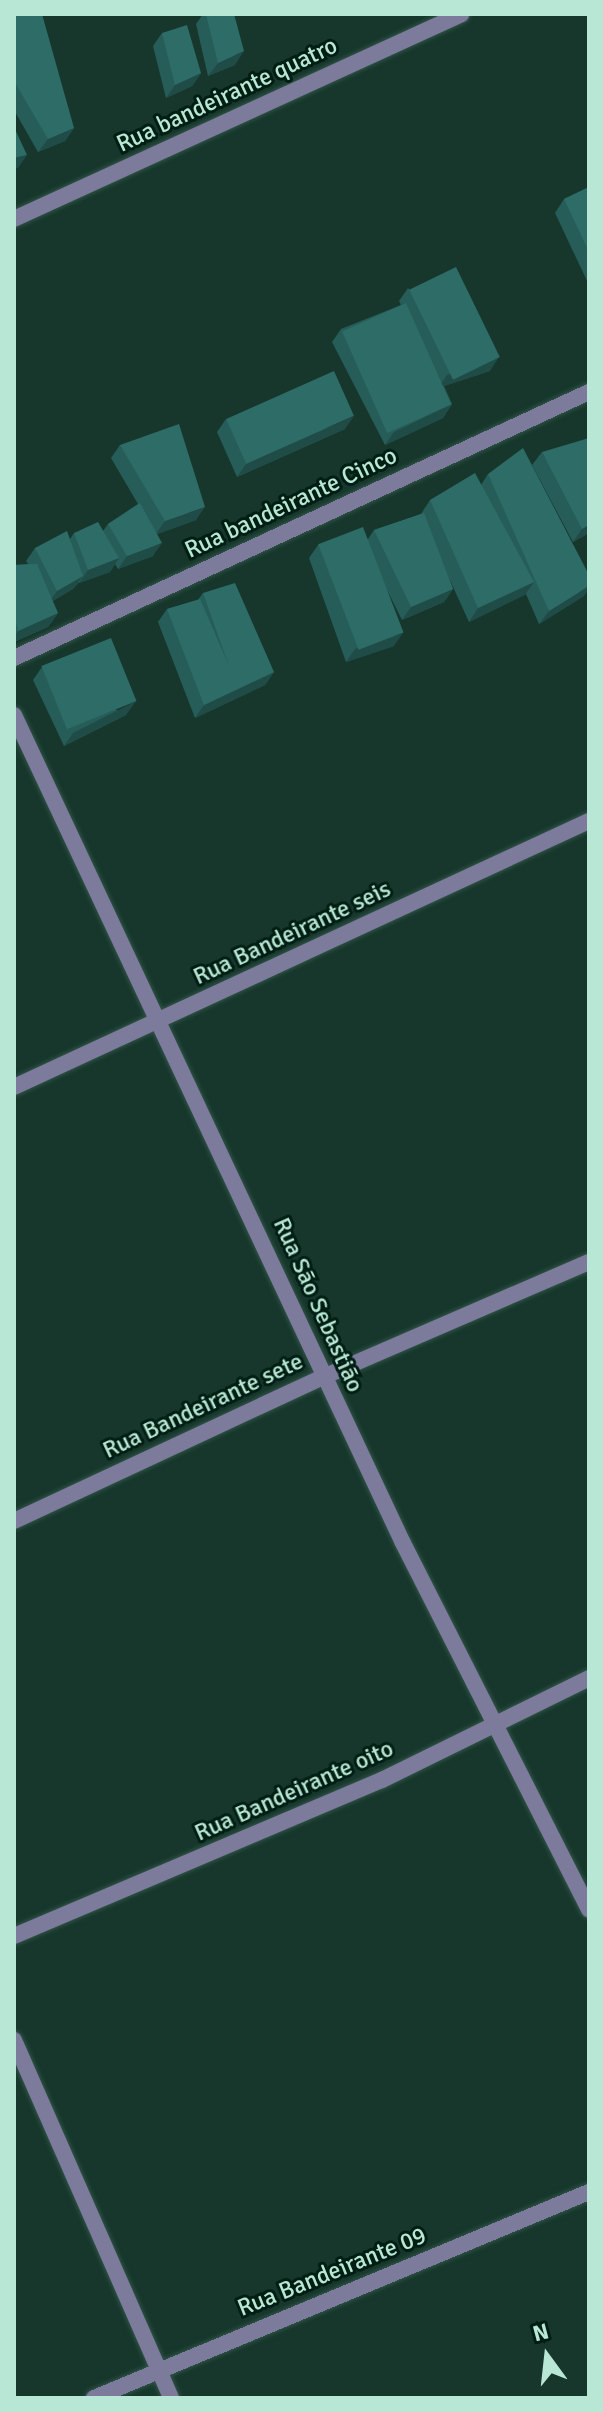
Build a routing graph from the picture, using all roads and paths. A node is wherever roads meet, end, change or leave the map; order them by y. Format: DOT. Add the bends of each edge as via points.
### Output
graph roads {
  1 [pos="461,14"];
  2 [pos="14,219"];
  3 [pos="589,392"];
  4 [pos="14,658"];
  5 [pos="14,715"];
  6 [pos="589,821"];
  7 [pos="156,1022"];
  8 [pos="14,1087"];
  9 [pos="589,1262"];
  10 [pos="323,1377"];
  11 [pos="14,1521"];
  12 [pos="589,1678"];
  13 [pos="492,1722"];
  14 [pos="589,1909"];
  15 [pos="14,1936"];
  16 [pos="14,2040"];
  17 [pos="589,2192"];
  18 [pos="157,2368"];
  19 [pos="94,2398"];
  20 [pos="171,2398"];
  1 -- 2 [label="street, Rua bandeirante quatro"];
  3 -- 4 [label="street, Rua bandeirante Cinco"];
  5 -- 7 [label="street, Rua São Sebastião"];
  6 -- 7 [label="street, Rua Bandeirante seis"];
  7 -- 8 [label="street, Rua Bandeirante seis"];
  7 -- 10 [label="street, Rua São Sebastião" via="244,1199"];
  9 -- 10 [label="street, Rua Bandeirante sete"];
  10 -- 11 [label="street, Rua Bandeirante sete"];
  10 -- 13 [label="street, Rua São Sebastião"];
  12 -- 13 [label="street, Rua Bandeirante oito"];
  13 -- 14 [label="street, Rua São Sebastião"];
  13 -- 15 [label="street, Rua Bandeirante oito" via="382,1780"];
  16 -- 18 [label="street"];
  17 -- 18 [label="street, Rua Bandeirante 09"];
  18 -- 19 [label="street, Rua Bandeirante 09"];
  18 -- 20 [label="street"];
}
